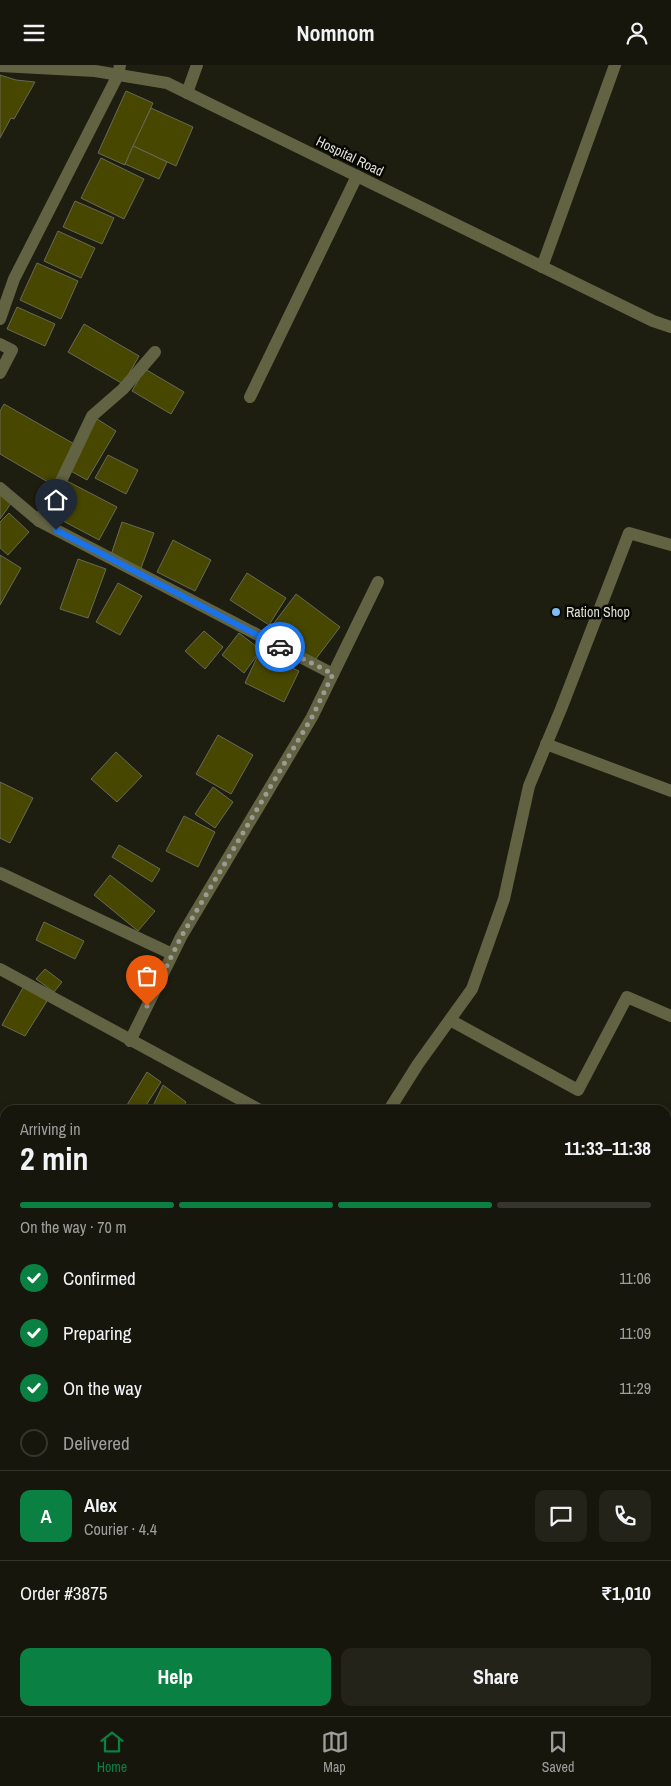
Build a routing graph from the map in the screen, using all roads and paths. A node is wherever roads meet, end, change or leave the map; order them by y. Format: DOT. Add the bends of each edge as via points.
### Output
graph roads {
  1 [pos="197,65"];
  2 [pos="615,65"];
  3 [pos="0,66"];
  4 [pos="119,70"];
  5 [pos="186,93"];
  6 [pos="358,177"];
  7 [pos="542,267"];
  8 [pos="0,319"];
  9 [pos="671,327"];
  10 [pos="0,344"];
  11 [pos="155,352"];
  12 [pos="0,373"];
  13 [pos="250,397"];
  14 [pos="0,488"];
  15 [pos="39,521"];
  16 [pos="671,545"];
  17 [pos="378,581"];
  18 [pos="333,674"];
  19 [pos="546,744"];
  20 [pos="671,791"];
  21 [pos="0,873"];
  22 [pos="172,954"];
  23 [pos="0,969"];
  24 [pos="671,1016"];
  25 [pos="450,1020"];
  26 [pos="130,1041"];
  27 [pos="251,1105"];
  28 [pos="392,1105"];
  1 -- 5 [label="street"];
  2 -- 7 [label="street"];
  3 -- 4 [label="street, Hospital Road"];
  4 -- 5 [label="street, Hospital Road" via="167,83"];
  4 -- 8 [label="street" via="14,279"];
  5 -- 6 [label="street, Hospital Road"];
  6 -- 7 [label="street, Hospital Road"];
  6 -- 13 [label="street"];
  7 -- 9 [label="street, Hospital Road"];
  10 -- 12 [label="street" via="12,350"];
  11 -- 15 [label="street" via="124,389 92,416"];
  14 -- 15 [label="street"];
  15 -- 18 [label="street"];
  16 -- 19 [label="street" via="629,533"];
  17 -- 18 [label="street"];
  18 -- 22 [label="street" via="312,717"];
  19 -- 20 [label="street"];
  19 -- 25 [label="street" via="529,786 504,899 472,989"];
  21 -- 22 [label="street"];
  22 -- 26 [label="street"];
  23 -- 26 [label="street"];
  24 -- 25 [label="street" via="627,997 578,1090"];
  25 -- 28 [label="street"];
  26 -- 27 [label="street"];
}
